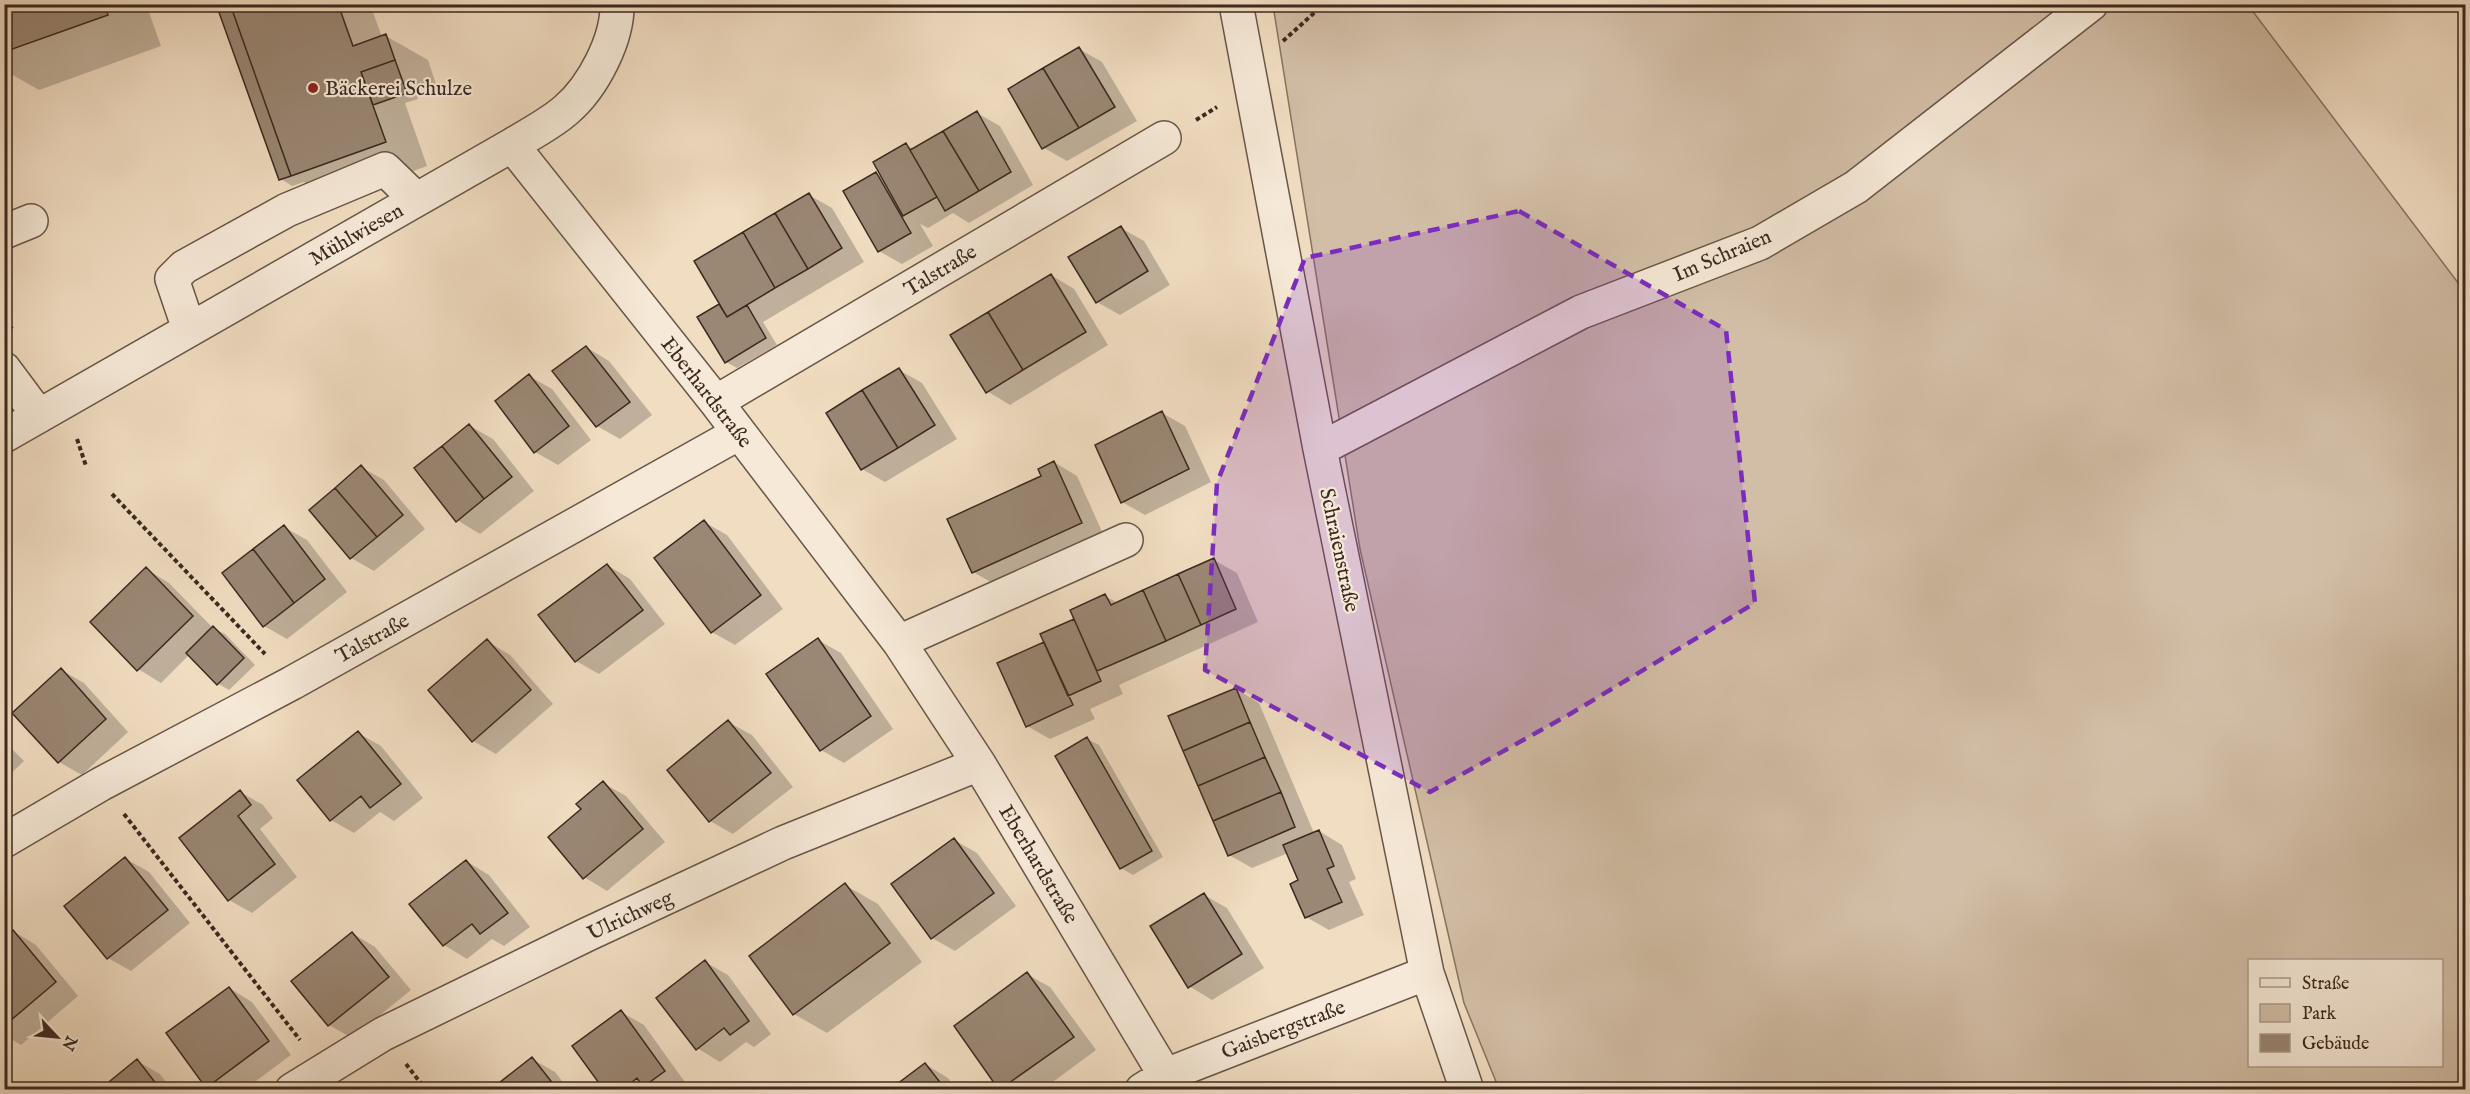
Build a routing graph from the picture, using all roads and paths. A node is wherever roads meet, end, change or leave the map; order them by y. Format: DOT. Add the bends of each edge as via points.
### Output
graph roads {
  1 [pos="617,4"];
  2 [pos="1236,4"];
  3 [pos="1324,4"];
  4 [pos="2091,4"];
  5 [pos="1248,71"];
  6 [pos="1215,98"];
  7 [pos="1164,138"];
  8 [pos="512,145"];
  9 [pos="416,200"];
  10 [pos="189,329"];
  11 [pos="4,369"];
  12 [pos="716,402"];
  13 [pos="39,416"];
  14 [pos="739,433"];
  15 [pos="4,436"];
  16 [pos="1320,449"];
  17 [pos="112,494"];
  18 [pos="1126,540"];
  19 [pos="899,642"];
  20 [pos="292,683"];
  21 [pos="979,764"];
  22 [pos="101,784"];
  23 [pos="4,841"];
  24 [pos="1427,973"];
  25 [pos="324,1071"];
  26 [pos="1160,1085"];
  27 [pos="292,1089"];
  28 [pos="1467,1089"];
  1 -- 8 [label="street, Mühlwiesen" via="617,21 600,69 567,110"];
  2 -- 5 [label="street, Schraienstraße"];
  3 -- 5 [label="path"];
  4 -- 16 [label="street, Im Schraien" via="1856,187 1760,243 1581,312"];
  5 -- 16 [label="street, Schraienstraße"];
  6 -- 7 [label="path" via="1217,108"];
  7 -- 12 [label="street, Talstraße"];
  8 -- 9 [label="street, Mühlwiesen"];
  8 -- 12 [label="street, Eberhardstraße"];
  9 -- 10 [label="street, Mühlwiesen"];
  9 -- 10 [label="street" via="385,169 286,210 184,267 171,279"];
  10 -- 13 [label="street, Mühlwiesen"];
  11 -- 13 [label="street"];
  12 -- 14 [label="street, Eberhardstraße"];
  13 -- 15 [label="street, Mühlwiesen"];
  14 -- 19 [label="street, Eberhardstraße"];
  14 -- 20 [label="street, Talstraße"];
  16 -- 24 [label="street, Schraienstraße"];
  17 -- 20 [label="path"];
  18 -- 19 [label="street"];
  19 -- 21 [label="street, Eberhardstraße"];
  20 -- 22 [label="street, Talstraße"];
  21 -- 25 [label="street, Ulrichweg" via="783,843 597,930 383,1034"];
  21 -- 26 [label="street, Eberhardstraße"];
  22 -- 23 [label="street, Talstraße"];
  22 -- 25 [label="path"];
  24 -- 26 [label="street, Gaisbergstraße"];
  24 -- 28 [label="street, Schraienstraße"];
  25 -- 27 [label="street, Ulrichweg"];
}
